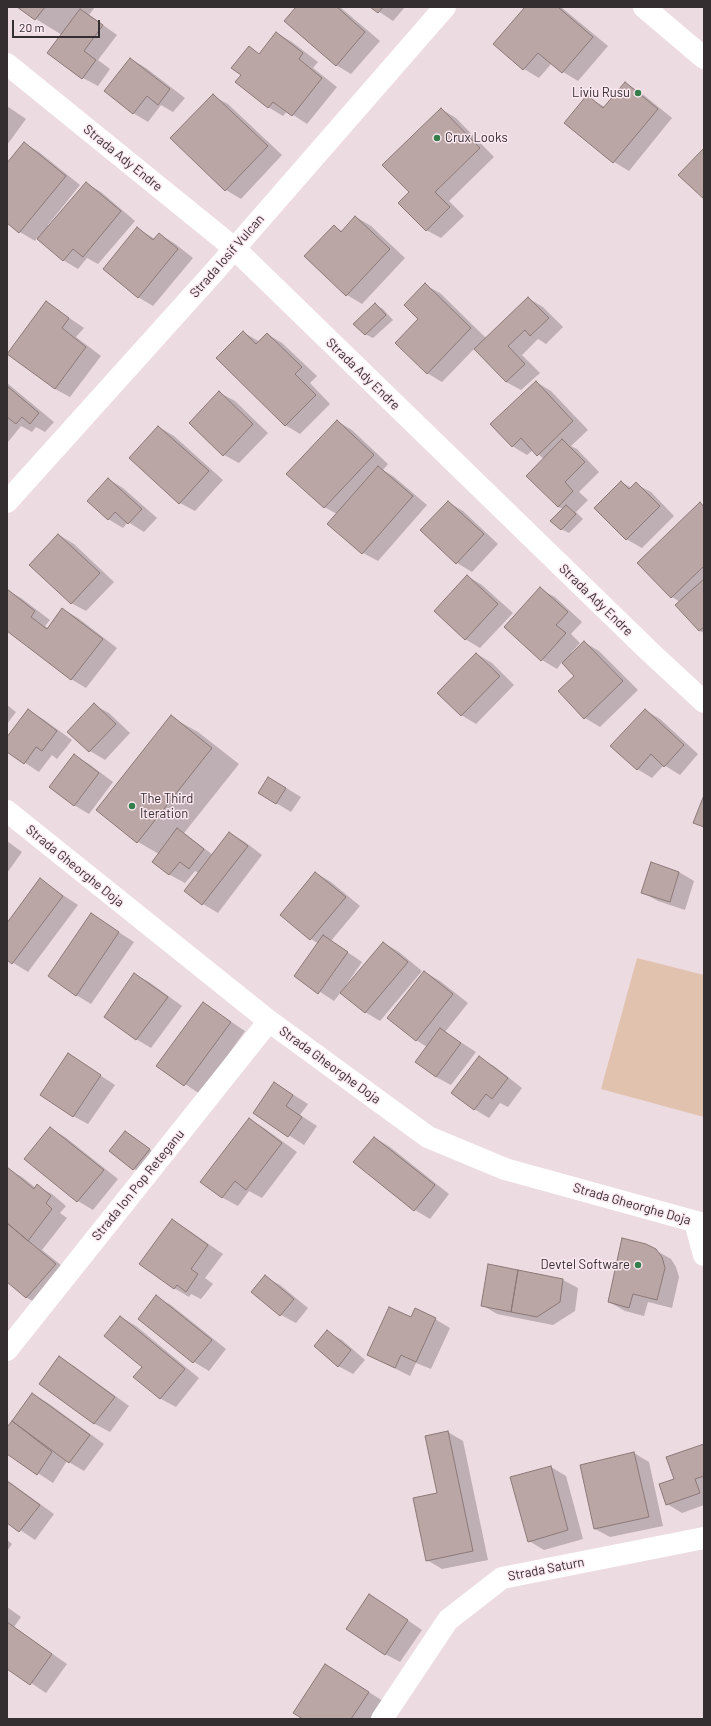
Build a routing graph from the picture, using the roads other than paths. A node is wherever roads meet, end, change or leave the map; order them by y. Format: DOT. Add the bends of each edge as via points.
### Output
graph roads {
  1 [pos="445,7"];
  2 [pos="644,7"];
  3 [pos="704,58"];
  4 [pos="7,64"];
  5 [pos="234,248"];
  6 [pos="7,502"];
  7 [pos="704,702"];
  8 [pos="7,811"];
  9 [pos="269,1021"];
  10 [pos="700,1223"];
  11 [pos="704,1255"];
  12 [pos="7,1350"];
  13 [pos="704,1538"];
  14 [pos="382,1719"];
  1 -- 5 [label="street, Strada Iosif Vulcan"];
  2 -- 3 [label="street"];
  4 -- 5 [label="street, Strada Ady Endre"];
  5 -- 6 [label="street, Strada Iosif Vulcan"];
  5 -- 7 [label="street, Strada Ady Endre"];
  8 -- 9 [label="street, Strada Gheorghe Doja"];
  9 -- 10 [label="street, Strada Gheorghe Doja" via="428,1137 505,1169"];
  9 -- 12 [label="street, Strada Ion Pop Reteganu"];
  10 -- 11 [label="street"];
  13 -- 14 [label="street, Strada Saturn" via="502,1578 448,1620"];
}
